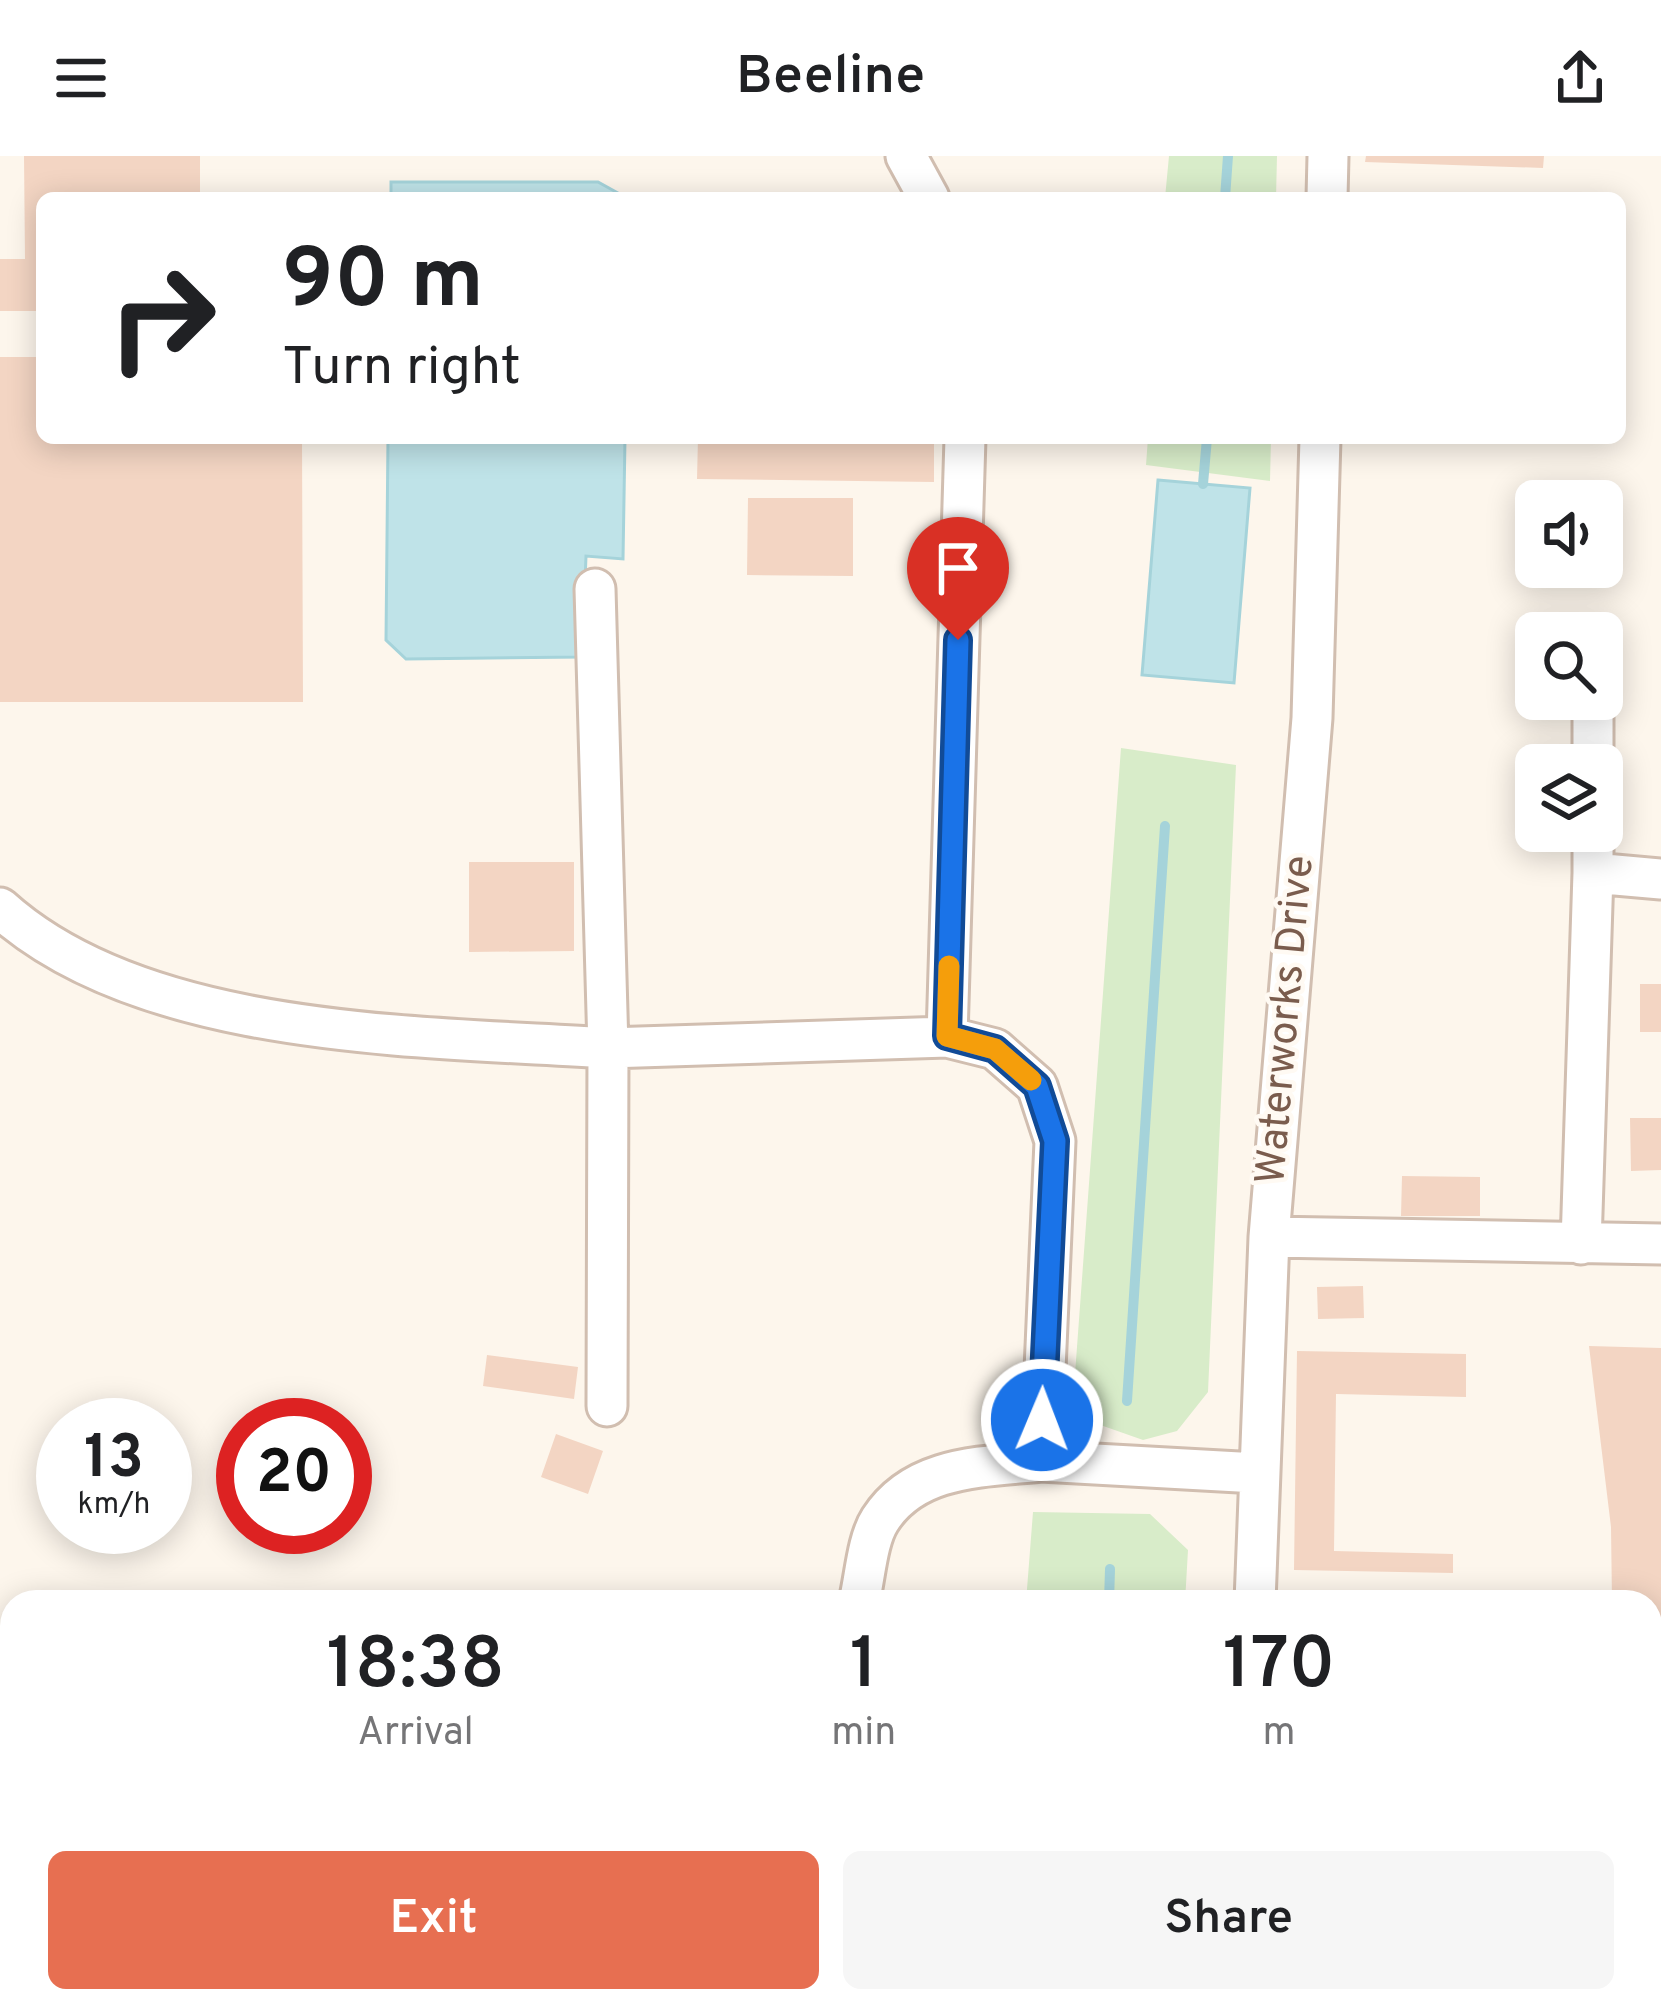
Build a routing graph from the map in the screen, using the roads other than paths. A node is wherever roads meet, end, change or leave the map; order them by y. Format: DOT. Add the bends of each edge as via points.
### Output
graph roads {
  1 [pos="906,156"];
  2 [pos="1328,156"];
  3 [pos="926,192"];
  4 [pos="1327,192"];
  5 [pos="965,444"];
  6 [pos="1320,444"];
  7 [pos="595,589"];
  8 [pos="1593,852"];
  9 [pos="1593,872"];
  10 [pos="1661,879"];
  11 [pos="0,908"];
  12 [pos="947,1036"];
  13 [pos="608,1048"];
  14 [pos="1269,1237"];
  15 [pos="1581,1244"];
  16 [pos="1661,1244"];
  17 [pos="607,1406"];
  18 [pos="1042,1461"];
  19 [pos="1257,1473"];
  20 [pos="862,1590"];
  21 [pos="1255,1590"];
  1 -- 3 [label="street"];
  2 -- 4 [label="street"];
  5 -- 12 [label="street"];
  6 -- 14 [label="street, Waterworks Drive" via="1312,718"];
  7 -- 13 [label="street"];
  8 -- 9 [label="street"];
  9 -- 10 [label="street"];
  9 -- 15 [label="street"];
  11 -- 13 [label="street" via="84,964 291,1024"];
  12 -- 13 [label="street"];
  12 -- 18 [label="street" via="995,1049 1037,1086 1055,1141"];
  13 -- 17 [label="street"];
  14 -- 15 [label="street"];
  14 -- 19 [label="street, Waterworks Drive"];
  15 -- 16 [label="street"];
  18 -- 19 [label="street"];
  18 -- 20 [label="street" via="960,1469 918,1483 879,1521"];
  19 -- 21 [label="street, Waterworks Drive"];
}
